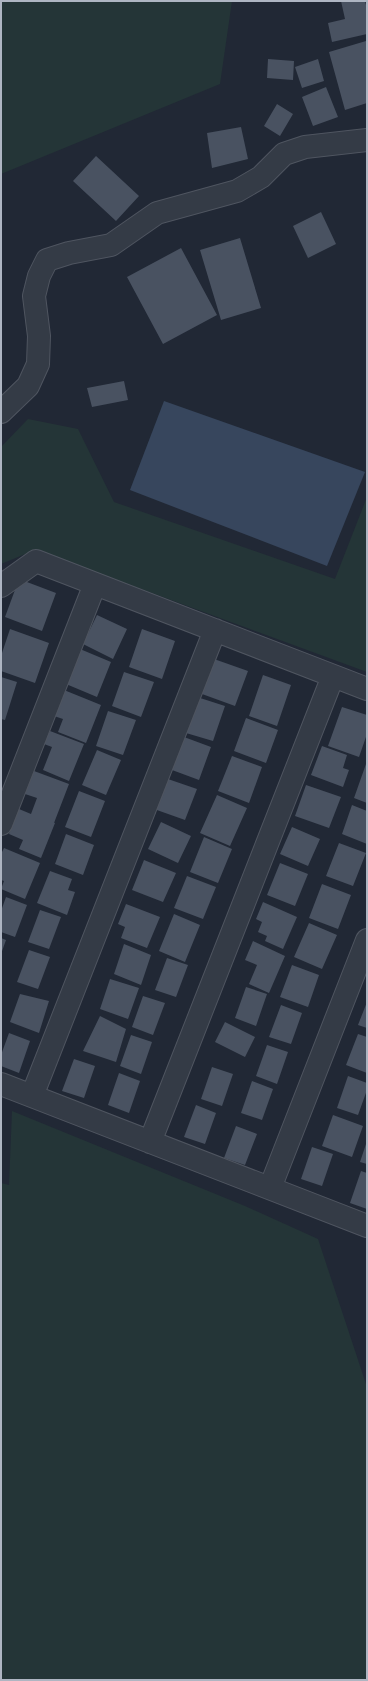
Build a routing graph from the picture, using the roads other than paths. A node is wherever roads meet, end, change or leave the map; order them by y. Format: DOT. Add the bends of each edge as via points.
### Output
graph roads {
  1 [pos="367,140"];
  2 [pos="1,412"];
  3 [pos="95,584"];
  4 [pos="1,586"];
  5 [pos="215,630"];
  6 [pos="334,676"];
  7 [pos="367,689"];
  8 [pos="1,824"];
  9 [pos="367,940"];
  10 [pos="1,1084"];
  11 [pos="32,1096"];
  12 [pos="150,1142"];
  13 [pos="270,1188"];
  14 [pos="367,1226"];
  1 -- 2 [label="street" via="305,147 284,154 261,177 237,191 157,213 111,245 47,260 39,276 34,296 39,336 38,364 28,386"];
  3 -- 4 [label="street" via="36,561"];
  3 -- 5 [label="street"];
  3 -- 8 [label="street"];
  5 -- 6 [label="street"];
  5 -- 11 [label="street"];
  6 -- 7 [label="street"];
  6 -- 12 [label="street"];
  9 -- 13 [label="street"];
  10 -- 11 [label="street"];
  11 -- 12 [label="street"];
  12 -- 13 [label="street"];
  13 -- 14 [label="street"];
}
